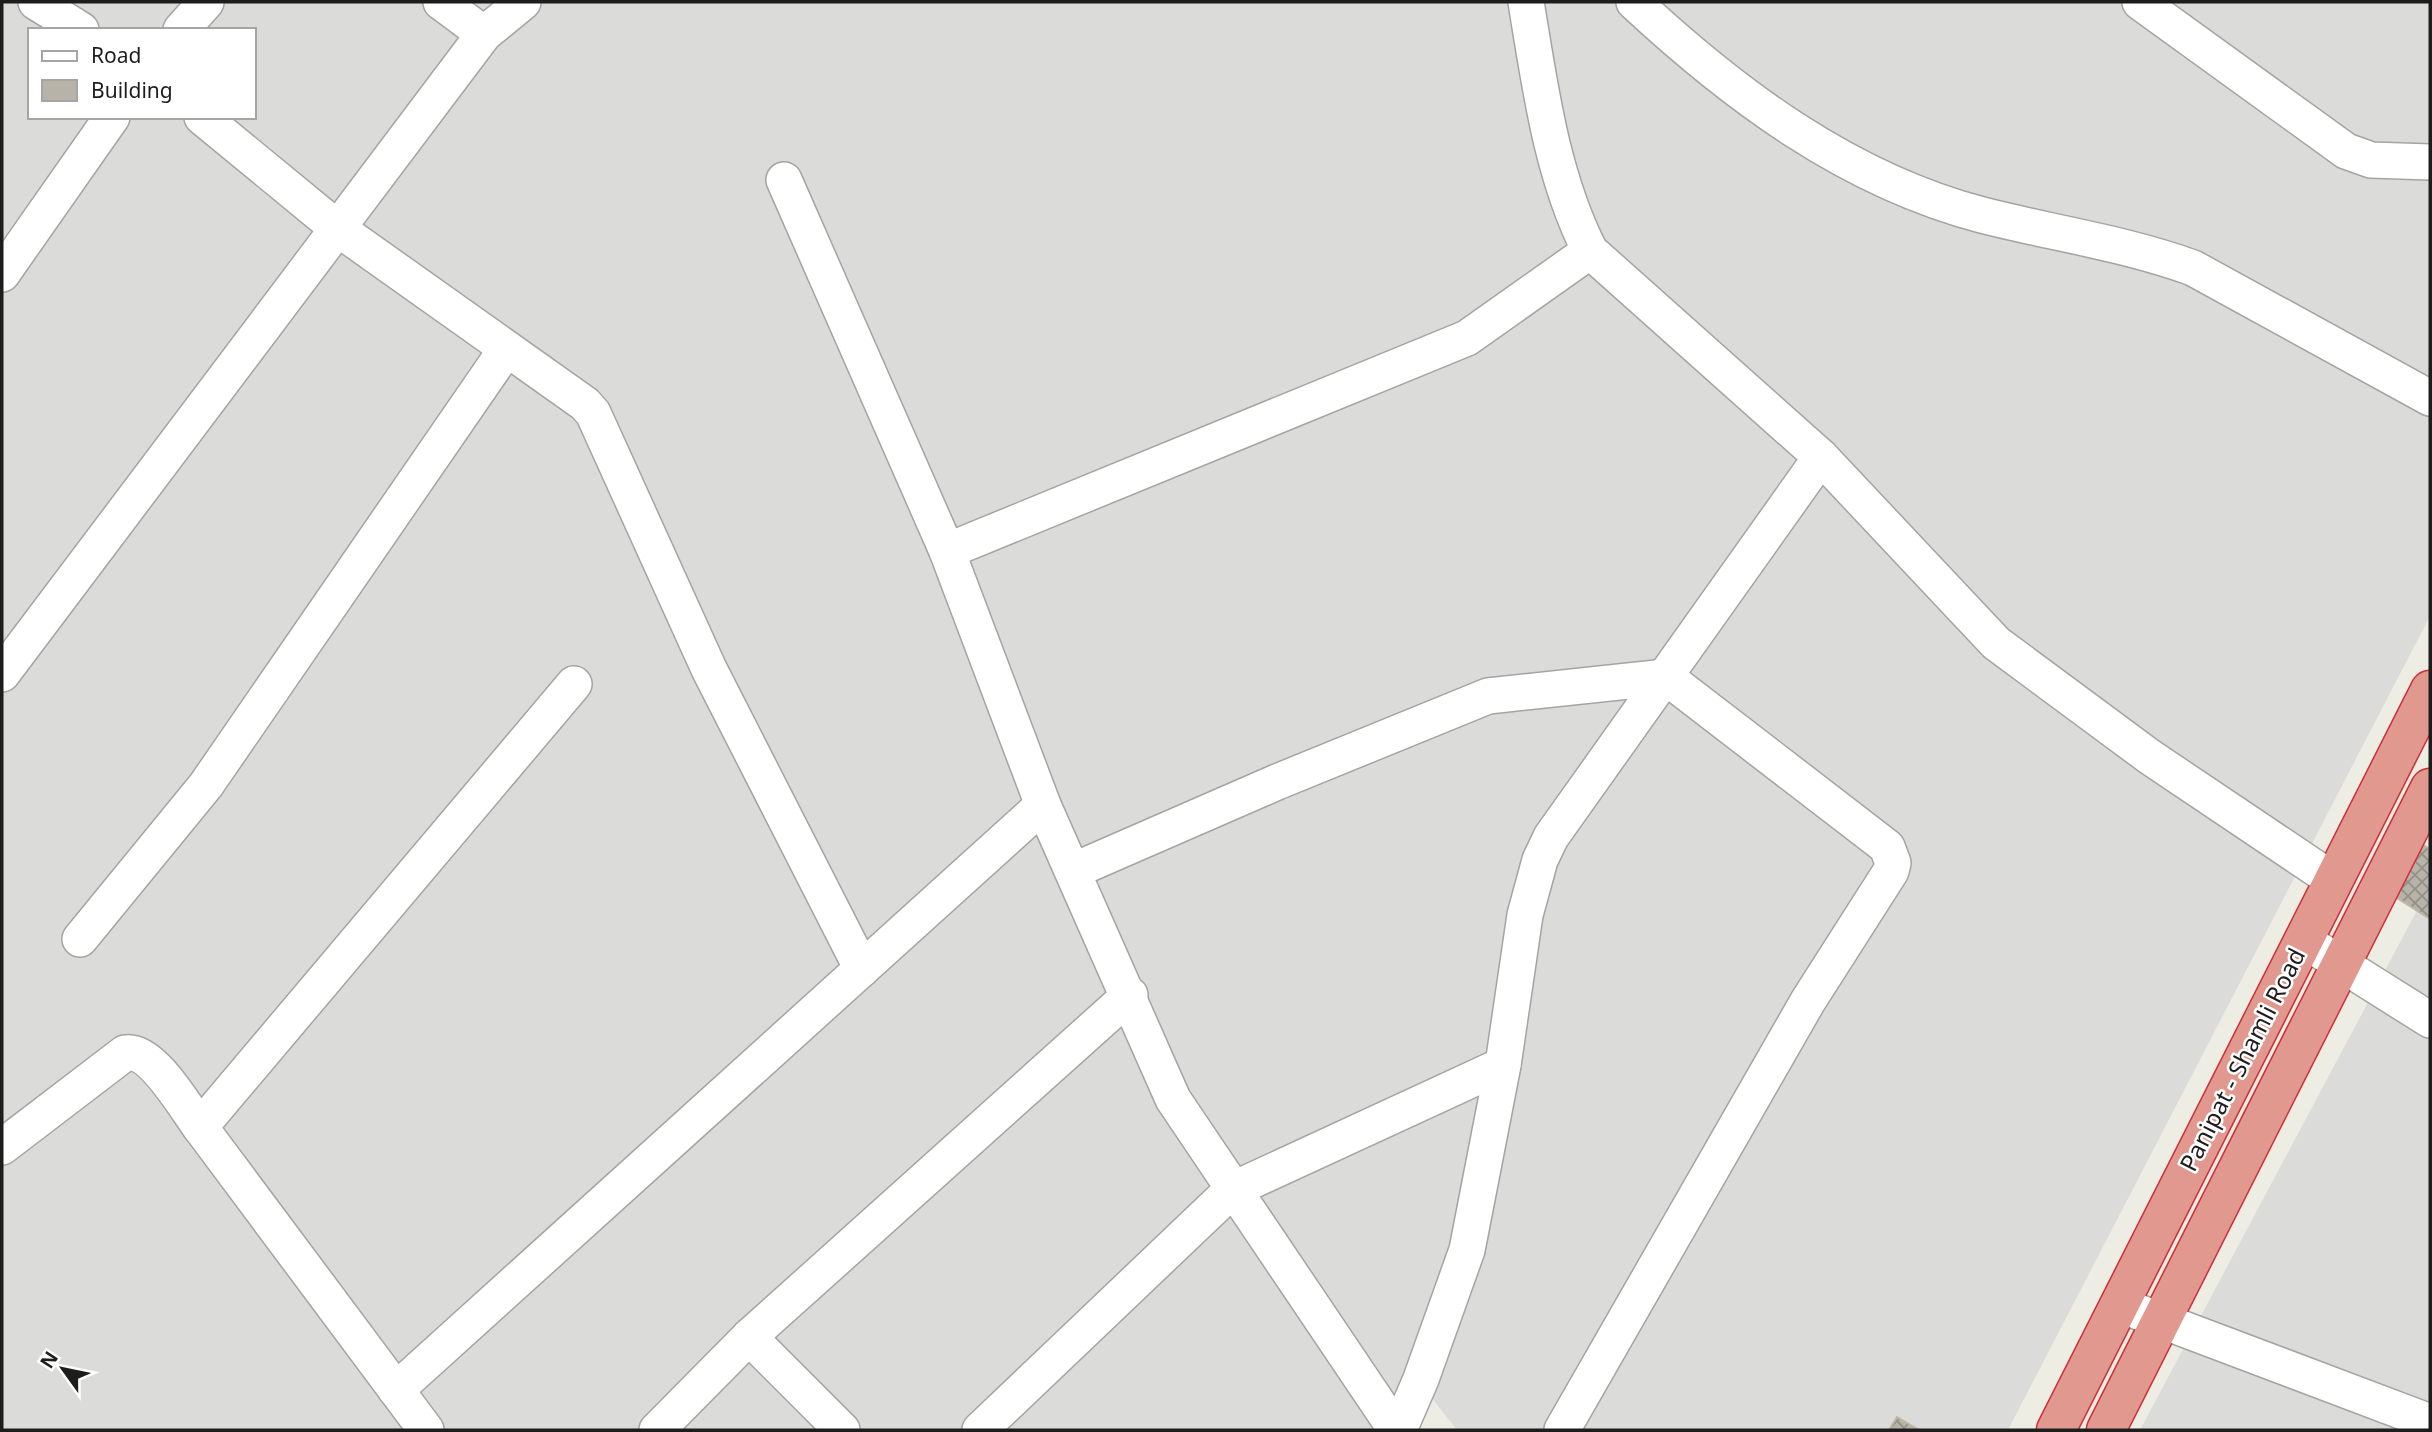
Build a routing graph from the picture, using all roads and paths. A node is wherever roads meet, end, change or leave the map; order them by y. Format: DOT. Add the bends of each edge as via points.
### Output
graph roads {
  1 [pos="36,2"];
  2 [pos="206,2"];
  3 [pos="441,2"];
  4 [pos="523,2"];
  5 [pos="1526,2"];
  6 [pos="1634,2"];
  7 [pos="2140,2"];
  8 [pos="78,28"];
  9 [pos="183,28"];
  10 [pos="484,34"];
  11 [pos="111,119"];
  12 [pos="204,119"];
  13 [pos="2430,162"];
  14 [pos="784,180"];
  15 [pos="337,228"];
  16 [pos="1590,251"];
  17 [pos="2,274"];
  18 [pos="505,351"];
  19 [pos="2430,398"];
  20 [pos="1821,457"];
  21 [pos="947,551"];
  22 [pos="2,674"];
  23 [pos="1666,677"];
  24 [pos="574,684"];
  25 [pos="2430,690"];
  26 [pos="2430,788"];
  27 [pos="1043,805"];
  28 [pos="1075,870"];
  29 [pos="2333,880"];
  30 [pos="80,939"];
  31 [pos="2303,940"];
  32 [pos="2342,963"];
  33 [pos="862,969"];
  34 [pos="1130,995"];
  35 [pos="2430,1020"];
  36 [pos="1503,1065"];
  37 [pos="200,1127"];
  38 [pos="2,1147"];
  39 [pos="1232,1190"];
  40 [pos="2120,1306"];
  41 [pos="2161,1321"];
  42 [pos="749,1338"];
  43 [pos="396,1390"];
  44 [pos="2430,1422"];
  45 [pos="426,1430"];
  46 [pos="657,1430"];
  47 [pos="842,1430"];
  48 [pos="980,1430"];
  49 [pos="1398,1430"];
  50 [pos="1562,1430"];
  51 [pos="2056,1430"];
  52 [pos="2106,1430"];
  1 -- 8 [label="street"];
  2 -- 9 [label="street"];
  3 -- 10 [label="street"];
  4 -- 10 [label="street"];
  5 -- 16 [label="street" via="1560,177"];
  6 -- 19 [label="street" via="1695,59 1785,126 1906,190 1981,215 2154,254 2193,268"];
  7 -- 13 [label="street" via="2346,151 2371,160"];
  10 -- 15 [label="street"];
  11 -- 17 [label="street"];
  12 -- 15 [label="street"];
  14 -- 21 [label="street"];
  15 -- 18 [label="street"];
  15 -- 22 [label="street"];
  16 -- 20 [label="street"];
  16 -- 21 [label="street" via="1467,338"];
  18 -- 30 [label="street" via="206,785"];
  18 -- 33 [label="street" via="585,404 598,421 709,669"];
  20 -- 23 [label="street"];
  20 -- 29 [label="street" via="1996,643 2150,757"];
  21 -- 27 [label="street"];
  23 -- 28 [label="street" via="1488,696"];
  23 -- 36 [label="street" via="1551,837 1540,860 1525,915"];
  23 -- 50 [label="street" via="1887,847 1891,871 1808,1001"];
  24 -- 37 [label="street"];
  25 -- 29 [label="highway, Panipat - Shamli Road"];
  26 -- 32 [label="highway, Panipat - Shamli Road"];
  27 -- 28 [label="street"];
  27 -- 33 [label="street"];
  28 -- 34 [label="street"];
  29 -- 31 [label="highway, Panipat - Shamli Road"];
  31 -- 32 [label="street"];
  31 -- 40 [label="highway, Panipat - Shamli Road"];
  32 -- 35 [label="street"];
  32 -- 41 [label="highway, Panipat - Shamli Road"];
  33 -- 43 [label="street"];
  34 -- 39 [label="street" via="1173,1099"];
  34 -- 42 [label="street"];
  36 -- 39 [label="street"];
  36 -- 49 [label="street" via="1467,1250"];
  37 -- 38 [label="street" via="149,1059 133,1052 125,1053"];
  37 -- 43 [label="street"];
  39 -- 48 [label="street"];
  39 -- 49 [label="street"];
  40 -- 41 [label="street"];
  40 -- 51 [label="highway, Panipat - Shamli Road"];
  41 -- 44 [label="street"];
  41 -- 52 [label="highway, Panipat - Shamli Road"];
  42 -- 46 [label="street"];
  42 -- 47 [label="street"];
  43 -- 45 [label="street"];
}
